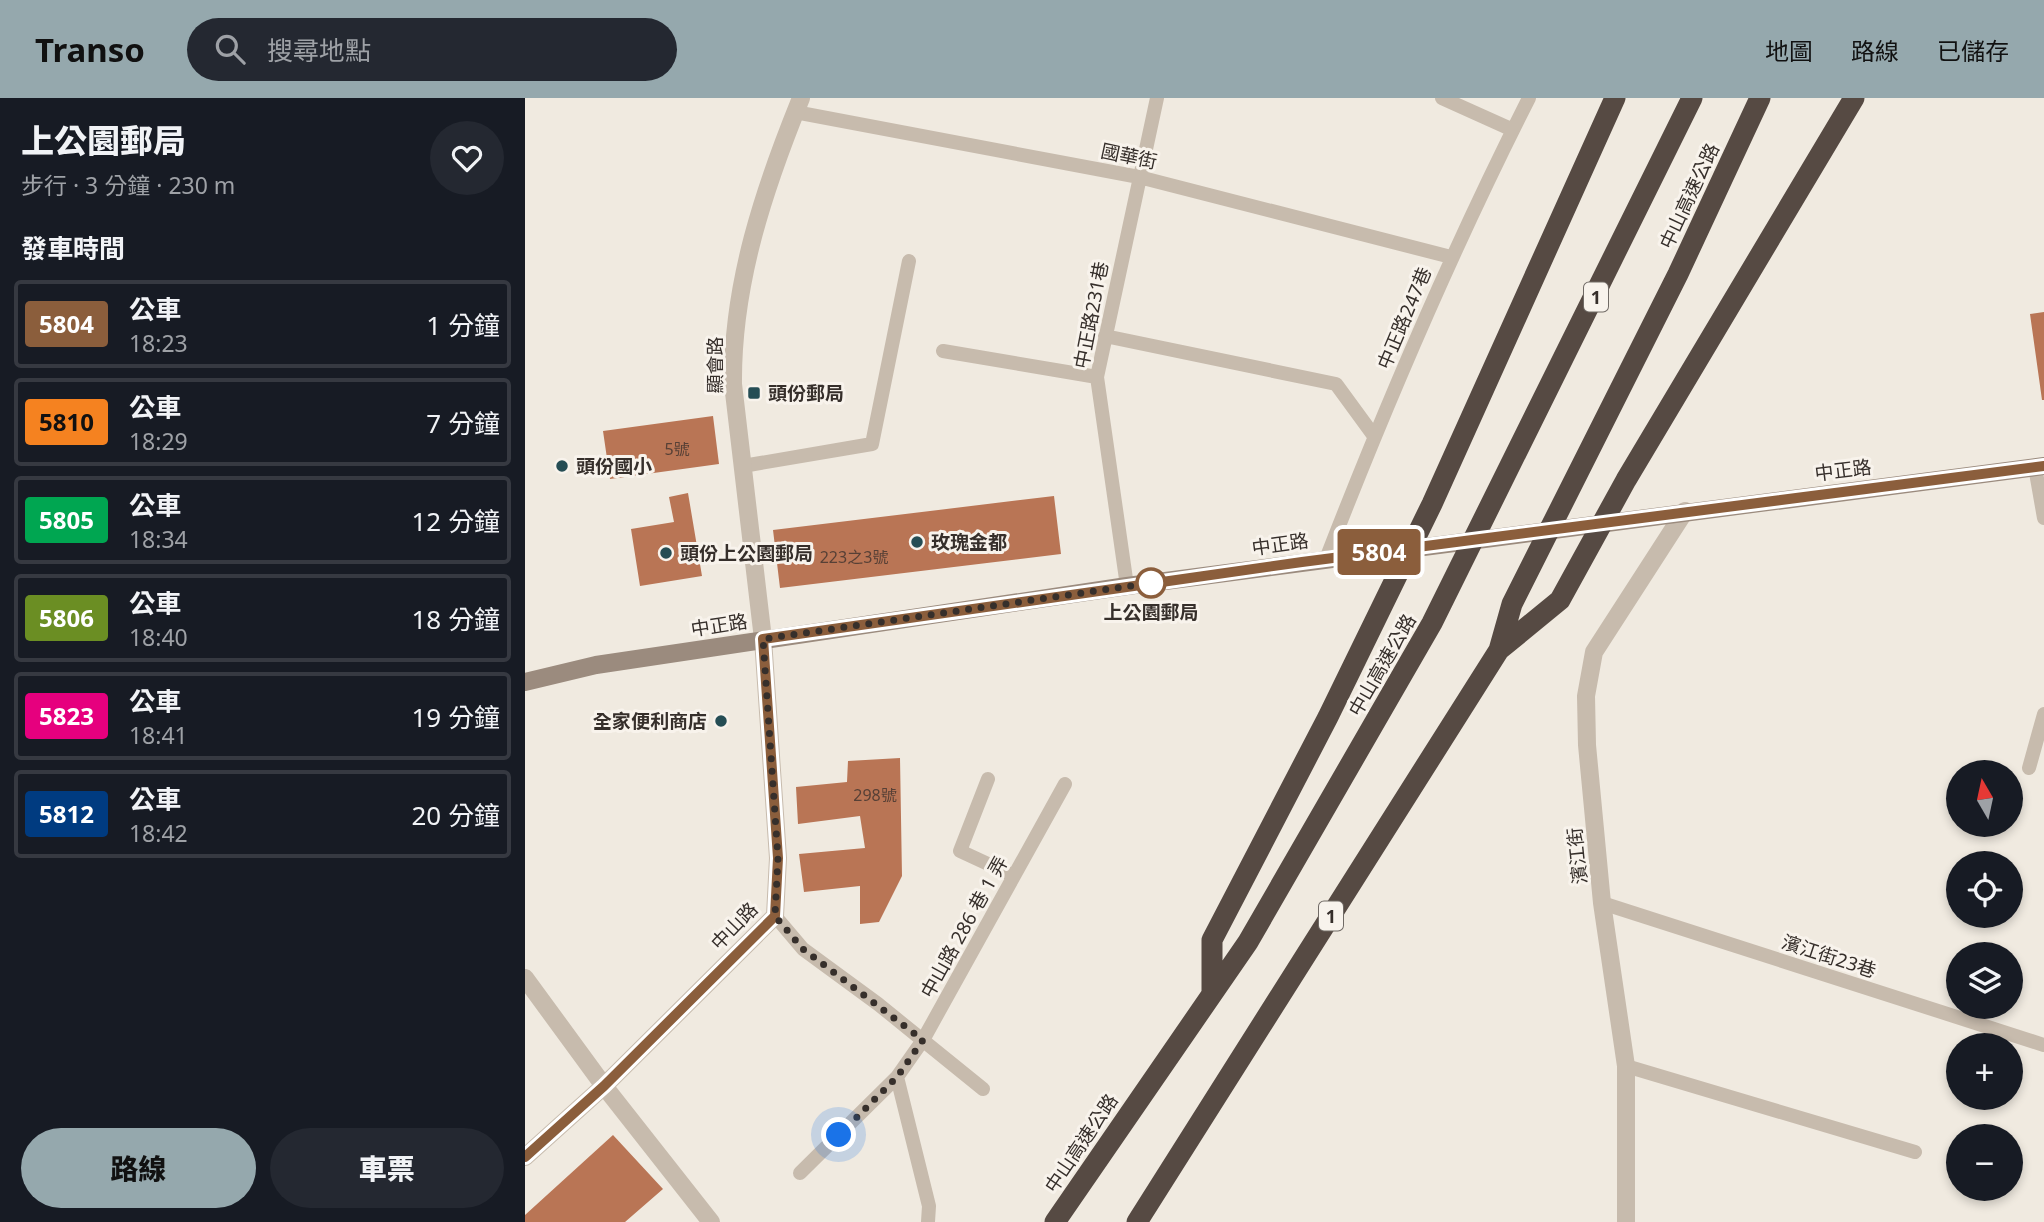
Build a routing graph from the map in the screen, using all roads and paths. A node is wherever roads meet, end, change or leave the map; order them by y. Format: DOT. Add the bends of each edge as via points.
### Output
graph roads {
  1 [pos="1157,98"];
  2 [pos="1442,98"];
  3 [pos="1529,98"];
  4 [pos="1615,98"];
  5 [pos="1692,98"];
  6 [pos="1760,98"];
  7 [pos="1854,98"];
  8 [pos="798,105"];
  9 [pos="1513,130"];
  10 [pos="1139,177"];
  11 [pos="1451,257"];
  12 [pos="909,261"];
  13 [pos="1105,336"];
  14 [pos="943,351"];
  15 [pos="1097,377"];
  16 [pos="1374,436"];
  17 [pos="743,466"];
  18 [pos="2040,467"];
  19 [pos="1685,511"];
  20 [pos="2044,518"];
  21 [pos="1327,559"];
  22 [pos="1127,586"];
  23 [pos="763,639"];
  24 [pos="1499,650"];
  25 [pos="525,682"];
  26 [pos="2044,714"];
  27 [pos="2029,768"];
  28 [pos="988,779"];
  29 [pos="1065,784"];
  30 [pos="1014,876"];
  31 [pos="1602,903"];
  32 [pos="775,916"];
  33 [pos="525,978"];
  34 [pos="1212,991"];
  35 [pos="923,1040"];
  36 [pos="2044,1045"];
  37 [pos="1626,1066"];
  38 [pos="897,1077"];
  39 [pos="604,1086"];
  40 [pos="983,1089"];
  41 [pos="1915,1152"];
  42 [pos="525,1157"];
  43 [pos="800,1173"];
  44 [pos="712,1222"];
  45 [pos="928,1222"];
  46 [pos="1055,1222"];
  47 [pos="1137,1222"];
  48 [pos="1626,1222"];
  1 -- 10 [label="lane, 中正路231巷"];
  2 -- 9 [label="lane"];
  3 -- 9 [label="lane, 中正路247巷"];
  4 -- 34 [label="highway" via="1432,504 1212,940"];
  5 -- 34 [label="highway, 中山高速公路 / 1" via="1432,623 1248,942"];
  6 -- 24 [label="highway, 中山高速公路 / 1" via="1512,604"];
  7 -- 24 [label="highway" via="1626,480 1560,600"];
  8 -- 10 [label="lane, 國華街"];
  8 -- 17 [label="street, 顯會路" via="756,227 739,301 733,384"];
  9 -- 11 [label="lane, 中正路247巷"];
  10 -- 11 [label="lane, 國華街"];
  10 -- 13 [label="lane, 中正路231巷"];
  11 -- 16 [label="lane, 中正路247巷"];
  12 -- 17 [label="lane" via="872,444"];
  13 -- 15 [label="lane, 中正路231巷"];
  13 -- 16 [label="lane" via="1335,384"];
  14 -- 15 [label="lane"];
  15 -- 22 [label="lane, 中正路231巷"];
  16 -- 21 [label="lane, 中正路247巷"];
  17 -- 23 [label="street, 顯會路"];
  18 -- 19 [label="main road, 中正路"];
  18 -- 20 [label="lane"];
  19 -- 21 [label="main road, 中正路"];
  19 -- 31 [label="street, 濱江街" via="1594,652 1586,696 1587,745"];
  21 -- 22 [label="main road, 中正路"];
  22 -- 23 [label="main road, 中正路"];
  23 -- 25 [label="main road, 中正路" via="596,665"];
  23 -- 32 [label="street, 中山路" via="778,858"];
  24 -- 47 [label="highway, 中山高速公路 / 1"];
  26 -- 27 [label="lane"];
  28 -- 30 [label="lane" via="960,851"];
  29 -- 30 [label="lane, 中山路 286 巷 1 弄"];
  30 -- 35 [label="lane, 中山路 286 巷 1 弄"];
  31 -- 36 [label="lane, 濱江街23巷"];
  31 -- 37 [label="street, 濱江街"];
  32 -- 35 [label="lane" via="803,949"];
  32 -- 39 [label="street, 中山路"];
  33 -- 39 [label="street"];
  34 -- 46 [label="highway, 中山高速公路 / 1"];
  35 -- 38 [label="lane, 中山路 286 巷 1 弄"];
  35 -- 40 [label="lane"];
  37 -- 41 [label="lane"];
  37 -- 48 [label="street, 濱江街"];
  38 -- 43 [label="lane, 中山路 286 巷 1 弄"];
  38 -- 45 [label="lane" via="929,1206"];
  39 -- 42 [label="street, 中山路"];
  39 -- 44 [label="street"];
}
